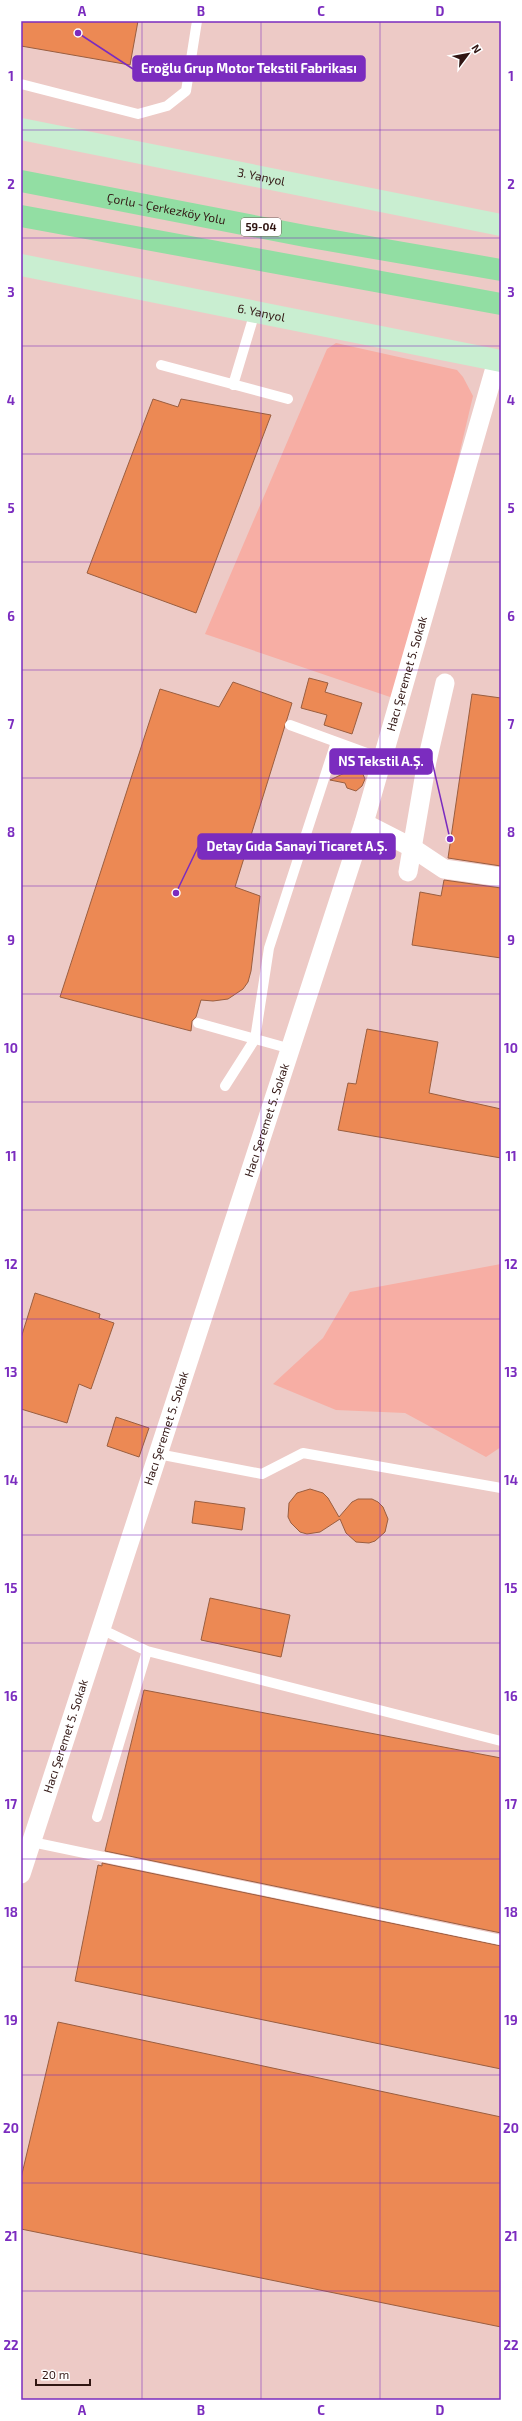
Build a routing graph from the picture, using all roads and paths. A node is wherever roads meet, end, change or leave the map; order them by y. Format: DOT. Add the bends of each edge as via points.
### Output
graph roads {
  1 [pos="197,21"];
  2 [pos="21,84"];
  3 [pos="21,129"];
  4 [pos="21,181"];
  5 [pos="21,216"];
  6 [pos="501,225"];
  7 [pos="21,265"];
  8 [pos="501,270"];
  9 [pos="501,304"];
  10 [pos="255,312"];
  11 [pos="499,361"];
  12 [pos="161,365"];
  13 [pos="233,385"];
  14 [pos="288,399"];
  15 [pos="445,683"];
  16 [pos="290,725"];
  17 [pos="336,742"];
  18 [pos="383,759"];
  19 [pos="364,823"];
  20 [pos="411,848"];
  21 [pos="408,872"];
  22 [pos="501,877"];
  23 [pos="198,1023"];
  24 [pos="255,1039"];
  25 [pos="290,1048"];
  26 [pos="225,1086"];
  27 [pos="158,1454"];
  28 [pos="501,1488"];
  29 [pos="101,1629"];
  30 [pos="147,1651"];
  31 [pos="501,1741"];
  32 [pos="97,1817"];
  33 [pos="32,1842"];
  34 [pos="21,1874"];
  35 [pos="501,1940"];
  1 -- 2 [label="lane" via="186,91 167,106 138,114"];
  3 -- 6 [label="main road, 3. Yanyol"];
  4 -- 8 [label="main road, Çorlu - Çerkezköy Yolu / 59-04" via="305,236"];
  5 -- 9 [label="main road"];
  7 -- 10 [label="main road, 6. Yanyol"];
  10 -- 11 [label="main road, 6. Yanyol"];
  10 -- 13 [label="lane"];
  11 -- 18 [label="street, Hacı Şeremet 5. Sokak"];
  12 -- 13 [label="lane"];
  13 -- 14 [label="lane"];
  15 -- 20 [label="street"];
  16 -- 17 [label="lane"];
  17 -- 18 [label="lane"];
  17 -- 24 [label="lane" via="269,948"];
  18 -- 19 [label="street, Hacı Şeremet 5. Sokak"];
  19 -- 20 [label="street"];
  19 -- 25 [label="street, Hacı Şeremet 5. Sokak"];
  20 -- 21 [label="street"];
  20 -- 22 [label="street" via="444,869"];
  23 -- 24 [label="lane"];
  24 -- 25 [label="lane"];
  24 -- 26 [label="lane"];
  25 -- 27 [label="street, Hacı Şeremet 5. Sokak"];
  27 -- 28 [label="lane" via="262,1474 302,1453"];
  27 -- 29 [label="street, Hacı Şeremet 5. Sokak"];
  29 -- 30 [label="lane"];
  29 -- 33 [label="street, Hacı Şeremet 5. Sokak"];
  30 -- 31 [label="lane"];
  30 -- 32 [label="lane"];
  33 -- 34 [label="street, Hacı Şeremet 5. Sokak"];
  33 -- 35 [label="lane"];
}
